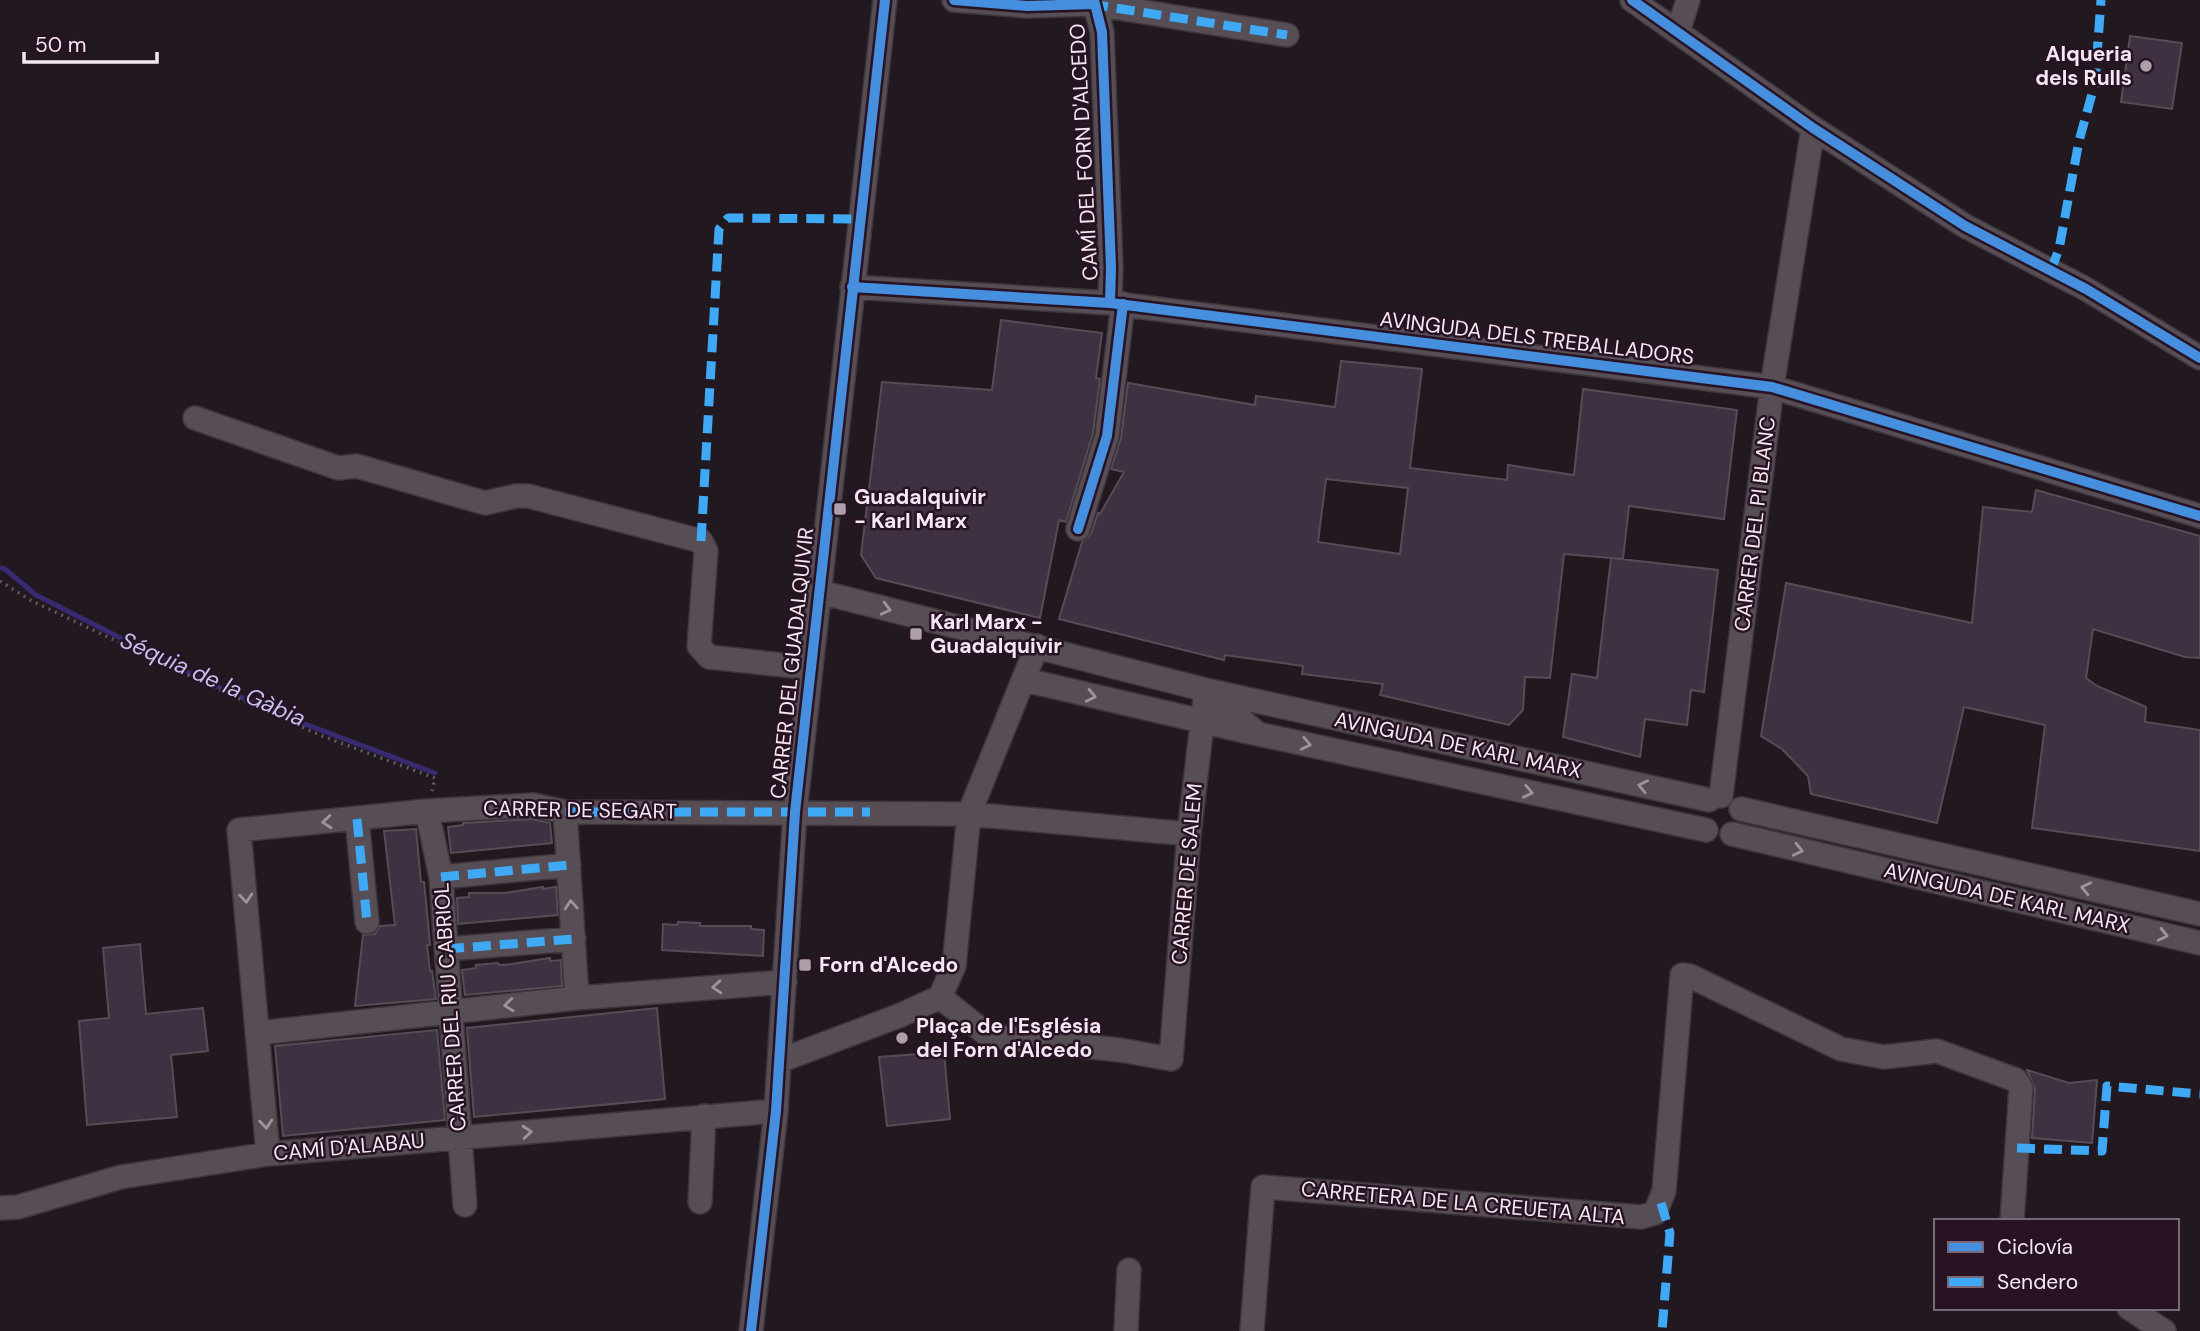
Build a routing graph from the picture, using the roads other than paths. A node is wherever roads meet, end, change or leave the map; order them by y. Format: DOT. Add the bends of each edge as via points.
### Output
graph roads {
  1 [pos="885,0"];
  2 [pos="954,0"];
  3 [pos="1632,0"];
  4 [pos="1688,0"];
  5 [pos="1094,2"];
  6 [pos="1678,32"];
  7 [pos="1287,35"];
  8 [pos="1813,128"];
  9 [pos="852,287"];
  10 [pos="1116,304"];
  11 [pos="2200,358"];
  12 [pos="1772,387"];
  13 [pos="195,418"];
  14 [pos="2200,516"];
  15 [pos="1078,529"];
  16 [pos="820,592"];
  17 [pos="1038,646"];
  18 [pos="811,668"];
  19 [pos="1025,680"];
  20 [pos="1206,690"];
  21 [pos="1202,722"];
  22 [pos="1258,734"];
  23 [pos="1715,798"];
  24 [pos="1741,809"];
  25 [pos="427,811"];
  26 [pos="565,812"];
  27 [pos="795,812"];
  28 [pos="969,814"];
  29 [pos="357,819"];
  30 [pos="1706,830"];
  31 [pos="1189,834"];
  32 [pos="1732,834"];
  33 [pos="569,864"];
  34 [pos="441,877"];
  35 [pos="2200,914"];
  36 [pos="366,922"];
  37 [pos="573,939"];
  38 [pos="2200,943"];
  39 [pos="446,949"];
  40 [pos="785,982"];
  41 [pos="940,997"];
  42 [pos="577,998"];
  43 [pos="450,1012"];
  44 [pos="258,1034"];
  45 [pos="779,1061"];
  46 [pos="776,1111"];
  47 [pos="704,1116"];
  48 [pos="460,1138"];
  49 [pos="268,1154"];
  50 [pos="700,1202"];
  51 [pos="466,1205"];
  52 [pos="0,1208"];
  53 [pos="2012,1219"];
  54 [pos="1129,1270"];
  55 [pos="2132,1310"];
  56 [pos="751,1331"];
  57 [pos="1126,1331"];
  58 [pos="1252,1331"];
  59 [pos="2164,1331"];
  1 -- 9 [label="street, CARRER DEL GUADALQUIVIR"];
  2 -- 5 [label="street" via="1027,6"];
  3 -- 6 [label="street"];
  4 -- 6 [label="street"];
  5 -- 7 [label="street"];
  5 -- 10 [label="street, CAMÍ DEL FORN D'ALCEDO" via="1102,32"];
  6 -- 8 [label="street"];
  8 -- 11 [label="street" via="1965,226 2086,289"];
  8 -- 12 [label="street, CARRER DEL PI BLANC"];
  9 -- 10 [label="street, AVINGUDA DELS TREBALLADORS"];
  9 -- 16 [label="street, CARRER DEL GUADALQUIVIR"];
  10 -- 12 [label="street, AVINGUDA DELS TREBALLADORS"];
  10 -- 15 [label="street, CAMÍ DEL FORN D'ALCEDO" via="1107,436"];
  12 -- 14 [label="street, AVINGUDA DELS TREBALLADORS"];
  12 -- 23 [label="street, CARRER DEL PI BLANC"];
  13 -- 18 [label="street" via="338,468 357,466 485,503 528,496 701,541 706,551 699,646 709,657"];
  16 -- 17 [label="street, AVINGUDA DE KARL MARX, one-way"];
  16 -- 18 [label="street, CARRER DEL GUADALQUIVIR"];
  17 -- 19 [label="street"];
  17 -- 20 [label="street, AVINGUDA DE KARL MARX"];
  18 -- 27 [label="street, CARRER DEL GUADALQUIVIR"];
  19 -- 21 [label="street, AVINGUDA DE KARL MARX, one-way"];
  19 -- 28 [label="street"];
  20 -- 21 [label="street, CARRER DE SALEM"];
  20 -- 22 [label="street, AVINGUDA DE KARL MARX"];
  23 -- 20 [label="street, AVINGUDA DE KARL MARX, one-way"];
  21 -- 22 [label="street, AVINGUDA DE KARL MARX"];
  21 -- 31 [label="street, CARRER DE SALEM"];
  22 -- 30 [label="street, AVINGUDA DE KARL MARX, one-way"];
  23 -- 24 [label="street" via="1730,798"];
  23 -- 30 [label="street" via="1701,815"];
  24 -- 32 [label="street" via="1742,821"];
  35 -- 24 [label="street, AVINGUDA DE KARL MARX, one-way"];
  25 -- 26 [label="street, CARRER DE SEGART" via="533,805"];
  25 -- 29 [label="street, CARRER DE SEGART"];
  25 -- 34 [label="street, CARRER DEL RIU CABRIOL"];
  26 -- 27 [label="street, CARRER DE SEGART"];
  26 -- 33 [label="street"];
  27 -- 28 [label="street, CARRER DE SEGART"];
  27 -- 40 [label="street, CARRER DEL GUADALQUIVIR"];
  28 -- 31 [label="street, CARRER DE SEGART"];
  28 -- 41 [label="street" via="954,966"];
  29 -- 36 [label="street"];
  29 -- 44 [label="street, CARRER DE SEGART, one-way" via="239,830"];
  30 -- 32 [label="street" via="1721,837"];
  31 -- 41 [label="street, CARRER DE SALEM" via="1171,1059 989,1036"];
  32 -- 38 [label="street, AVINGUDA DE KARL MARX, one-way"];
  33 -- 34 [label="street"];
  37 -- 33 [label="street, one-way"];
  34 -- 39 [label="street, CARRER DEL RIU CABRIOL"];
  37 -- 39 [label="street"];
  37 -- 42 [label="street"];
  39 -- 43 [label="street, CARRER DEL RIU CABRIOL"];
  40 -- 42 [label="street, one-way"];
  40 -- 45 [label="street, CARRER DEL GUADALQUIVIR"];
  41 -- 45 [label="street"];
  42 -- 43 [label="street, one-way"];
  43 -- 44 [label="street"];
  43 -- 48 [label="street, CARRER DEL RIU CABRIOL"];
  44 -- 49 [label="street, one-way"];
  45 -- 46 [label="street, CARRER DEL GUADALQUIVIR"];
  46 -- 47 [label="street, CAMÍ D'ALABAU"];
  46 -- 56 [label="street, CARRER DEL GUADALQUIVIR"];
  48 -- 47 [label="street, CAMÍ D'ALABAU, one-way"];
  47 -- 50 [label="street"];
  48 -- 49 [label="street, CAMÍ D'ALABAU"];
  48 -- 51 [label="street, CARRER DEL RIU CABRIOL"];
  49 -- 52 [label="street, CAMÍ D'ALABAU" via="121,1177 19,1207"];
  53 -- 58 [label="street, CARRETERA DE LA CREUETA ALTA" via="2021,1088 2016,1080 1937,1051 1884,1057 1841,1049 1682,975 1664,1191 1655,1213 1641,1217 1263,1187"];
  54 -- 57 [label="street"];
  55 -- 59 [label="street"];
}
